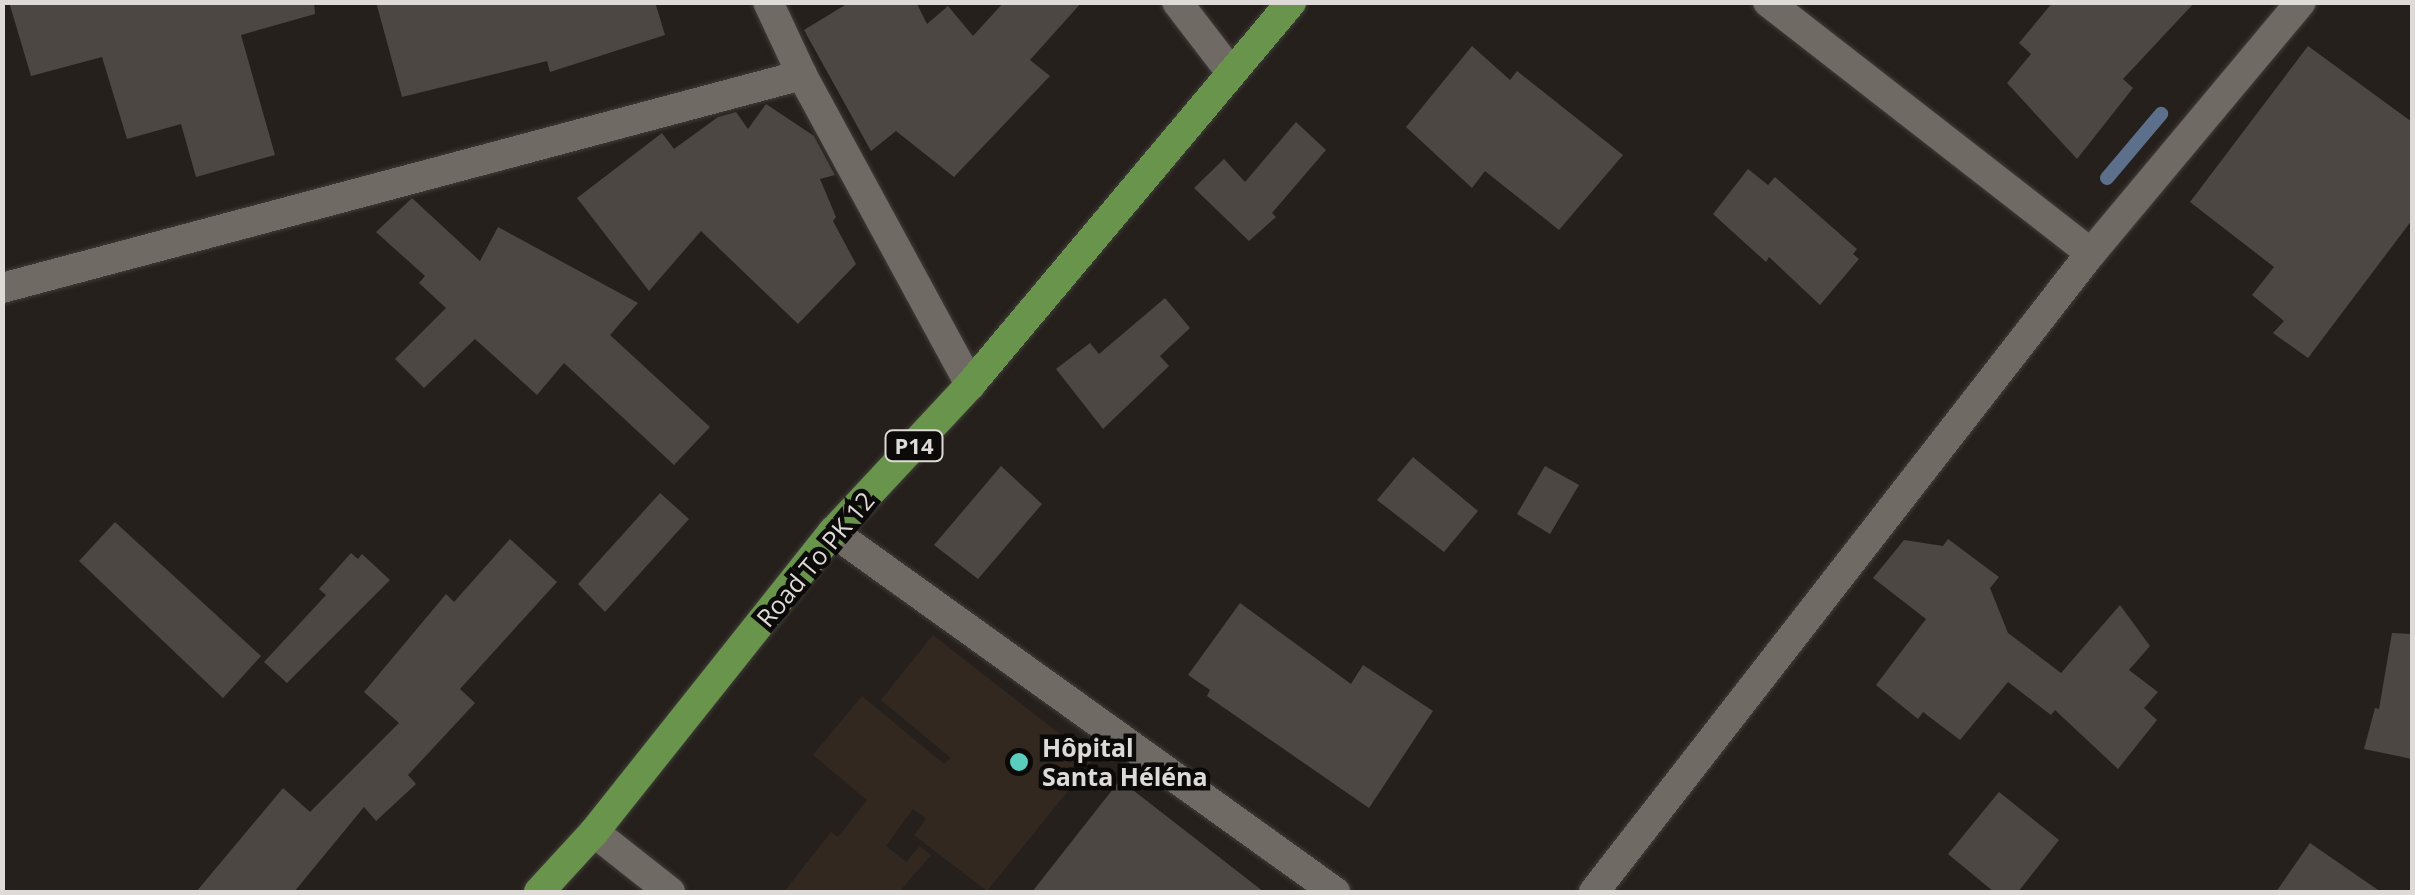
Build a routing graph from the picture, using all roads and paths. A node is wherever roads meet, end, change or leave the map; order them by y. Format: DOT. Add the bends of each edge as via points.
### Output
graph roads {
  1 [pos="768,2"];
  2 [pos="1177,2"];
  3 [pos="1291,2"];
  4 [pos="1768,2"];
  5 [pos="2301,2"];
  6 [pos="1230,71"];
  7 [pos="802,75"];
  8 [pos="2091,253"];
  9 [pos="2,288"];
  10 [pos="970,385"];
  11 [pos="833,532"];
  12 [pos="594,832"];
  13 [pos="540,892"];
  14 [pos="670,892"];
  15 [pos="1335,892"];
  16 [pos="1594,892"];
  1 -- 7 [label="street"];
  2 -- 6 [label="street"];
  3 -- 6 [label="main road, Road To PK 12 / P14"];
  4 -- 8 [label="street"];
  5 -- 8 [label="street"];
  6 -- 10 [label="main road, Road To PK 12 / P14"];
  7 -- 9 [label="street"];
  7 -- 10 [label="street"];
  8 -- 16 [label="street"];
  10 -- 11 [label="main road, Road To PK 12 / P14"];
  11 -- 12 [label="main road, Road To PK 12 / P14"];
  11 -- 15 [label="street"];
  12 -- 13 [label="main road, Road To PK 12 / P14"];
  12 -- 14 [label="street"];
}
